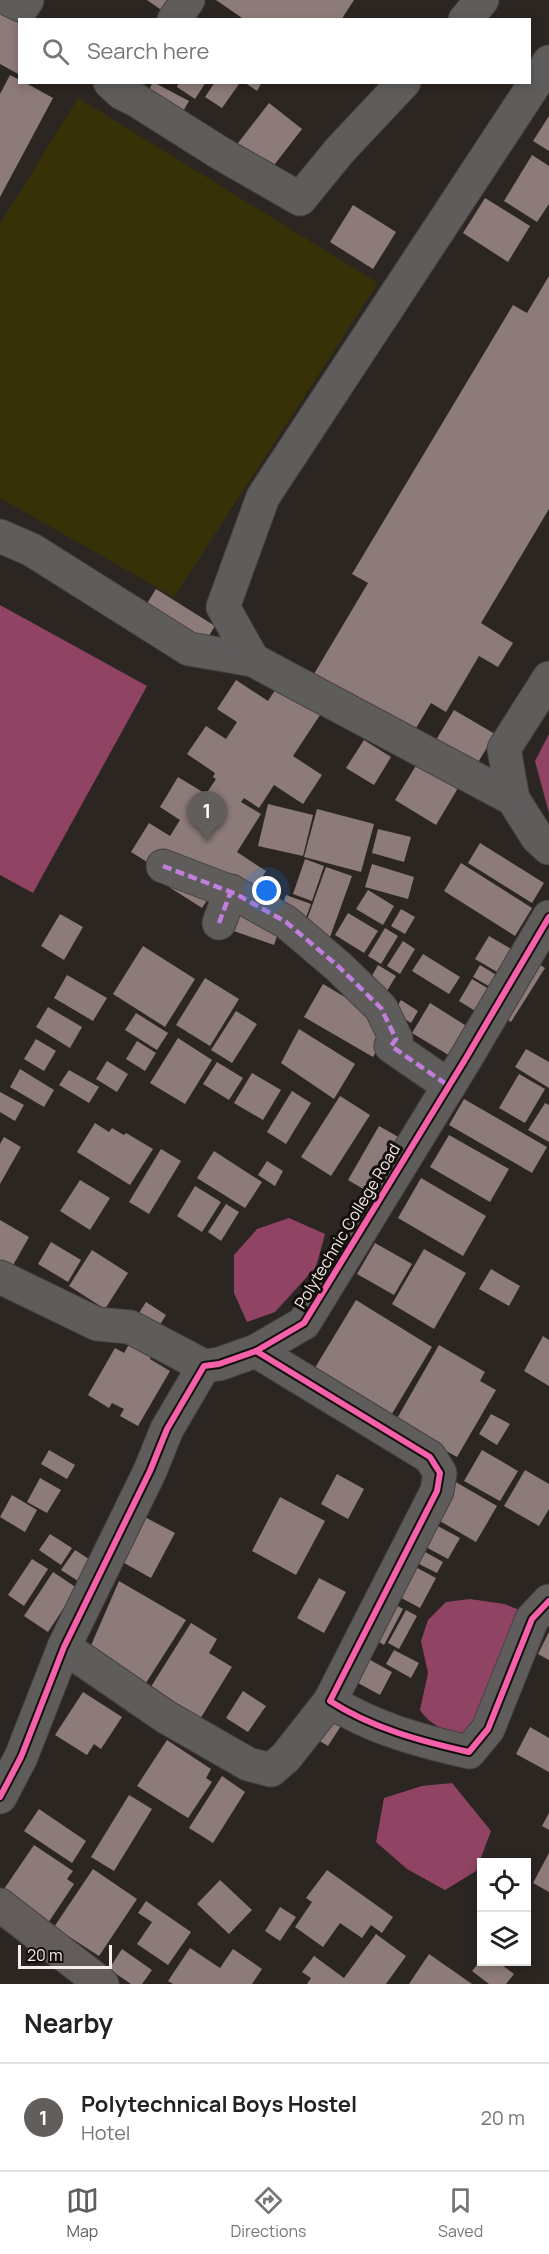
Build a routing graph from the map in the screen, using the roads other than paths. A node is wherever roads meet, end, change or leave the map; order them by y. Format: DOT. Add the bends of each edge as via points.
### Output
graph roads {
  1 [pos="188,0"];
  2 [pos="482,0"];
  3 [pos="175,18"];
  4 [pos="467,18"];
  5 [pos="549,62"];
  6 [pos="402,84"];
  7 [pos="120,86"];
  8 [pos="0,536"];
  9 [pos="253,660"];
  10 [pos="549,678"];
  11 [pos="513,799"];
  12 [pos="549,848"];
  13 [pos="163,866"];
  14 [pos="231,891"];
  15 [pos="549,917"];
  16 [pos="219,923"];
  17 [pos="448,1086"];
  18 [pos="0,1277"];
  19 [pos="256,1351"];
  20 [pos="204,1366"];
  21 [pos="549,1601"];
  22 [pos="64,1647"];
  23 [pos="330,1701"];
  24 [pos="0,1797"];
  25 [pos="0,1905"];
  26 [pos="102,1984"];
  1 -- 3 [label="street"];
  2 -- 4 [label="street"];
  5 -- 9 [label="street" via="263,497 223,607"];
  6 -- 7 [label="street" via="300,199 220,153"];
  8 -- 9 [label="street" via="32,549 189,649"];
  9 -- 11 [label="street"];
  10 -- 11 [label="street" via="504,749"];
  11 -- 12 [label="street" via="537,837"];
  13 -- 14 [label="street"];
  14 -- 16 [label="street"];
  14 -- 17 [label="street" via="286,922 339,967 381,1008 396,1039 391,1046"];
  15 -- 17 [label="street, Polytechnic College Road"];
  17 -- 19 [label="street, Polytechnic College Road" via="304,1323"];
  18 -- 20 [label="street" via="98,1323 130,1327"];
  19 -- 20 [label="street, Polytechnic College Road"];
  19 -- 23 [label="street" via="430,1457 440,1473 436,1491"];
  20 -- 22 [label="street" via="167,1429"];
  21 -- 23 [label="street" via="532,1619 488,1729 469,1752 373,1724"];
  22 -- 23 [label="street" via="166,1717 248,1764 271,1770"];
  22 -- 24 [label="street" via="21,1757"];
  25 -- 26 [label="main road"];
}
